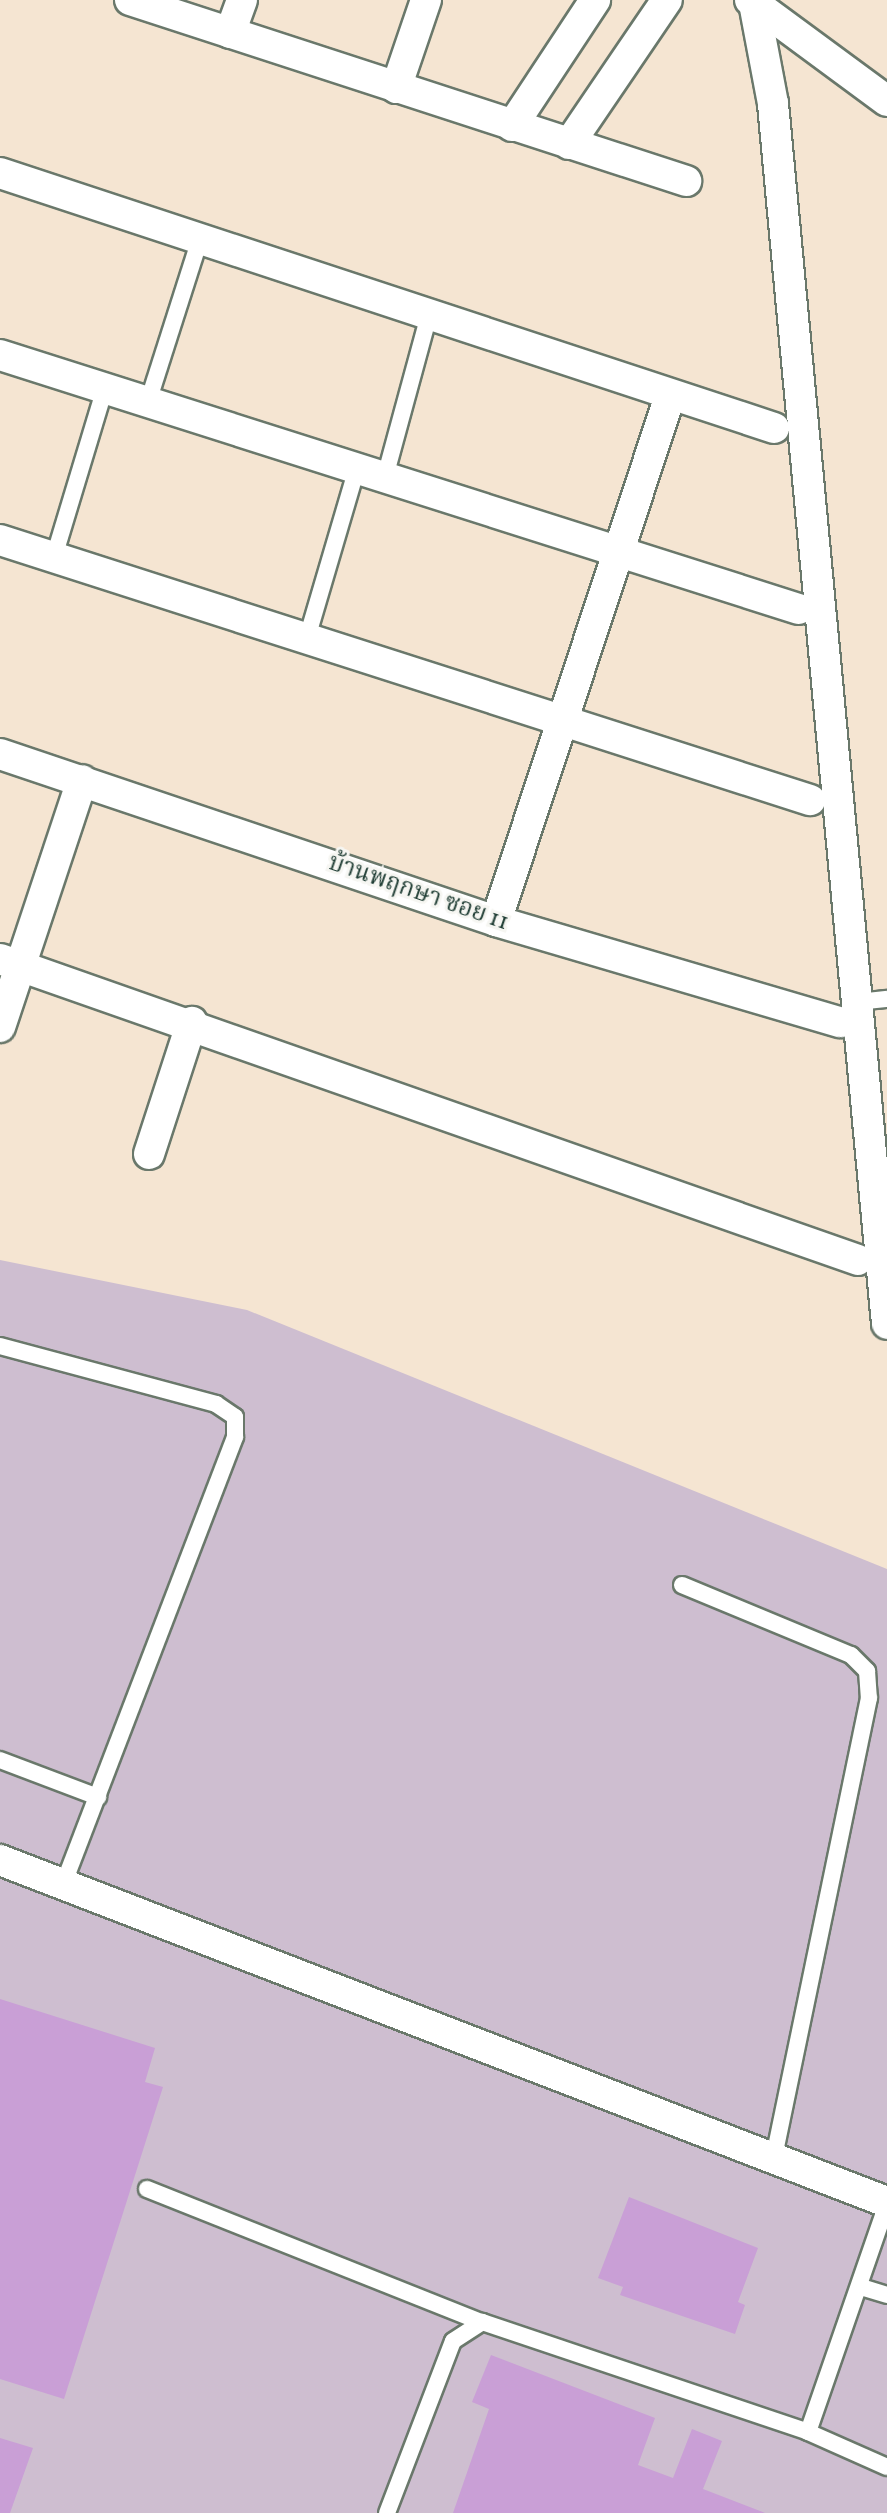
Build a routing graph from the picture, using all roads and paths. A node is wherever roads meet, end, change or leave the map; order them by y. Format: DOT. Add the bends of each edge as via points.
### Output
graph roads {
  1 [pos="130,0"];
  2 [pos="242,0"];
  3 [pos="426,0"];
  4 [pos="595,0"];
  5 [pos="667,0"];
  6 [pos="752,2"];
  7 [pos="230,33"];
  8 [pos="396,88"];
  9 [pos="887,101"];
  10 [pos="512,126"];
  11 [pos="569,144"];
  12 [pos="0,173"];
  13 [pos="686,181"];
  14 [pos="200,239"];
  15 [pos="429,315"];
  16 [pos="0,355"];
  17 [pos="105,388"];
  18 [pos="669,399"];
  19 [pos="148,402"];
  20 [pos="774,428"];
  21 [pos="371,473"];
  22 [pos="0,540"];
  23 [pos="617,554"];
  24 [pos="54,557"];
  25 [pos="799,609"];
  26 [pos="307,638"];
  27 [pos="561,724"];
  28 [pos="0,754"];
  29 [pos="82,780"];
  30 [pos="810,800"];
  31 [pos="496,921"];
  32 [pos="10,963"];
  33 [pos="887,999"];
  34 [pos="849,1012"];
  35 [pos="192,1022"];
  36 [pos="0,1027"];
  37 [pos="149,1154"];
  38 [pos="880,1185"];
  39 [pos="858,1260"];
  40 [pos="887,1324"];
  41 [pos="0,1346"];
  42 [pos="682,1585"];
  43 [pos="0,1760"];
  44 [pos="98,1797"];
  45 [pos="0,1860"];
  46 [pos="63,1885"];
  47 [pos="774,2158"];
  48 [pos="147,2189"];
  49 [pos="887,2203"];
  50 [pos="861,2287"];
  51 [pos="887,2295"];
  52 [pos="482,2322"];
  53 [pos="808,2432"];
  54 [pos="887,2467"];
  55 [pos="387,2513"];
  1 -- 7 [label="street"];
  2 -- 7 [label="street"];
  3 -- 8 [label="street"];
  4 -- 10 [label="street"];
  5 -- 11 [label="street"];
  6 -- 9 [label="street"];
  6 -- 34 [label="street" via="773,104"];
  7 -- 8 [label="street"];
  8 -- 10 [label="street"];
  10 -- 11 [label="street"];
  11 -- 13 [label="street"];
  12 -- 14 [label="street"];
  14 -- 15 [label="street"];
  14 -- 19 [label="lane"];
  15 -- 18 [label="street"];
  15 -- 21 [label="lane"];
  16 -- 17 [label="street"];
  17 -- 19 [label="street"];
  17 -- 24 [label="lane"];
  18 -- 20 [label="street"];
  18 -- 23 [label="street"];
  19 -- 21 [label="street"];
  21 -- 23 [label="street"];
  21 -- 26 [label="lane"];
  22 -- 24 [label="street"];
  23 -- 25 [label="street"];
  23 -- 27 [label="street"];
  24 -- 26 [label="street"];
  26 -- 27 [label="street"];
  27 -- 30 [label="street"];
  27 -- 31 [label="street"];
  28 -- 29 [label="street, บ้านพฤกษา ซอย 11"];
  29 -- 31 [label="street, บ้านพฤกษา ซอย 11"];
  29 -- 32 [label="street"];
  31 -- 34 [label="street, บ้านพฤกษา ซอย 11"];
  32 -- 35 [label="street"];
  32 -- 36 [label="street"];
  33 -- 34 [label="lane"];
  34 -- 38 [label="street"];
  35 -- 37 [label="street"];
  35 -- 39 [label="street"];
  38 -- 40 [label="street"];
  41 -- 44 [label="lane" via="216,1404 235,1417 235,1437"];
  42 -- 47 [label="lane" via="851,1655 867,1671 869,1698"];
  43 -- 44 [label="lane"];
  44 -- 46 [label="lane"];
  45 -- 46 [label="street"];
  46 -- 47 [label="street"];
  47 -- 49 [label="street"];
  48 -- 52 [label="lane"];
  49 -- 50 [label="lane"];
  50 -- 51 [label="lane"];
  50 -- 53 [label="lane"];
  52 -- 53 [label="lane"];
  52 -- 55 [label="lane" via="453,2341"];
  53 -- 54 [label="lane"];
}
